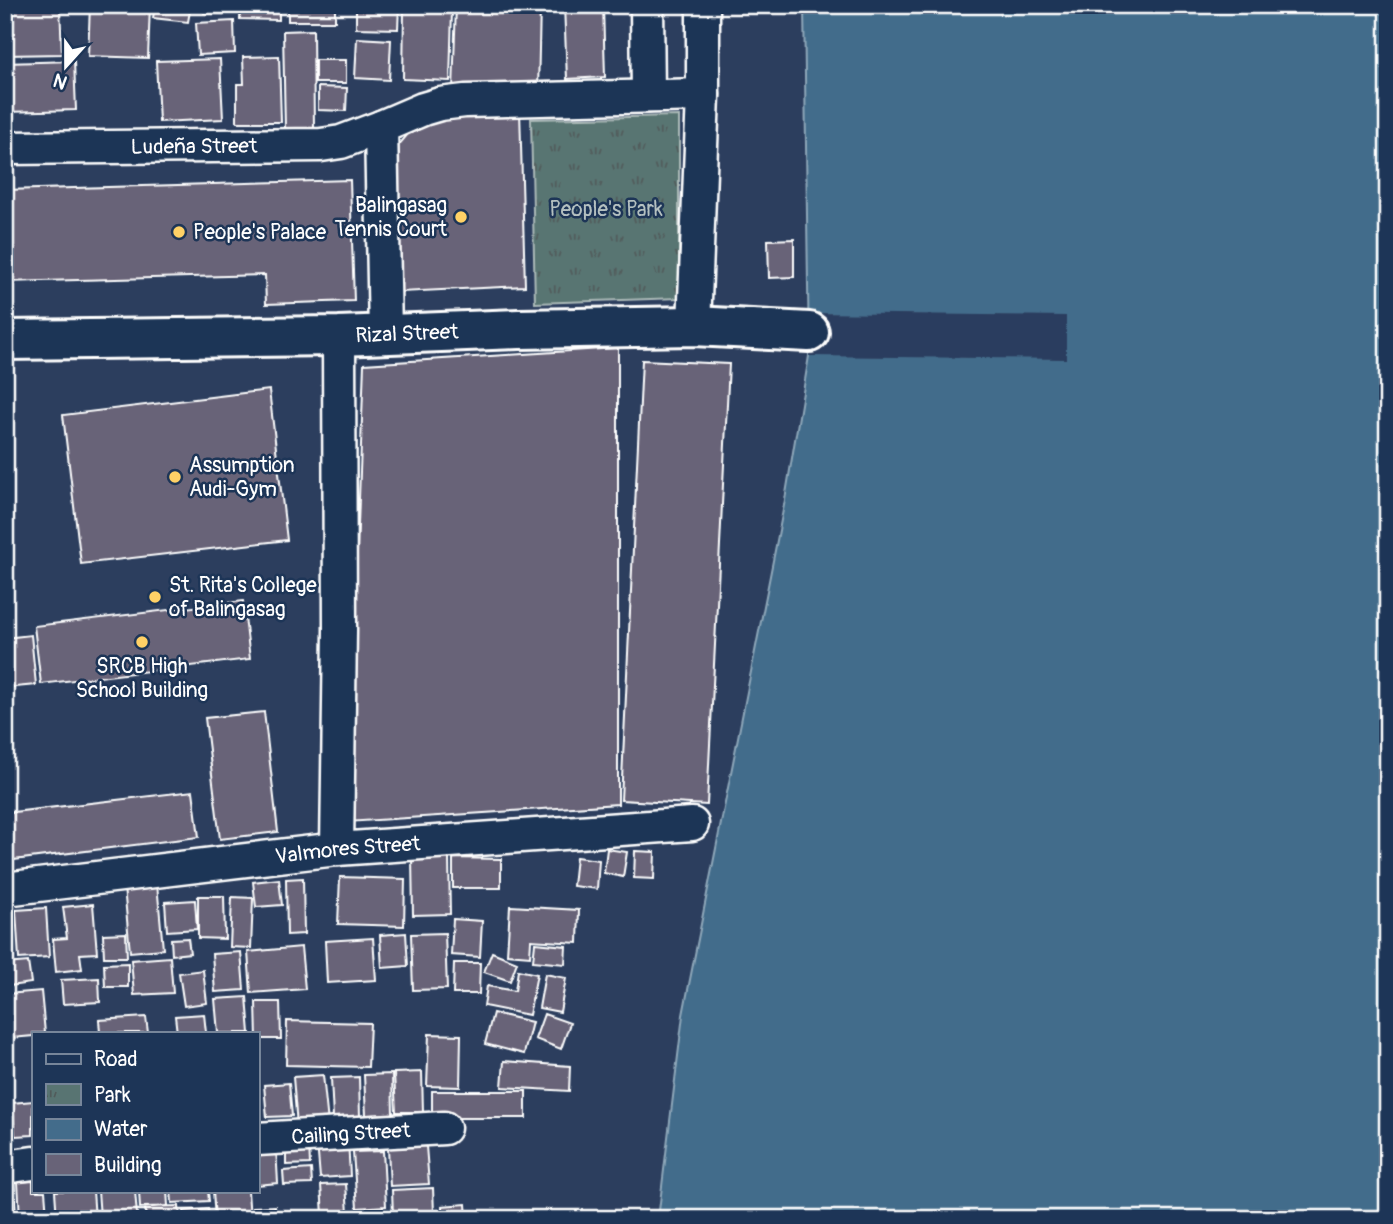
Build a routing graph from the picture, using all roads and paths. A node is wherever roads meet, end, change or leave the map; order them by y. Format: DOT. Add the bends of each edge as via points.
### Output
graph roads {
  1 [pos="647,5"];
  2 [pos="704,5"];
  3 [pos="703,95"];
  4 [pos="648,96"];
  5 [pos="381,127"];
  6 [pos="5,148"];
  7 [pos="694,326"];
  8 [pos="809,332"];
  9 [pos="385,334"];
  10 [pos="339,336"];
  11 [pos="5,340"];
  12 [pos="692,824"];
  13 [pos="337,849"];
  14 [pos="5,889"];
  15 [pos="444,1128"];
  16 [pos="259,1139"];
  17 [pos="32,1163"];
  18 [pos="5,1167"];
  1 -- 4 [label="street"];
  2 -- 3 [label="street"];
  3 -- 4 [label="street, Ludeña Street"];
  3 -- 7 [label="street"];
  4 -- 5 [label="street, Ludeña Street" via="465,100 423,109"];
  5 -- 6 [label="street, Ludeña Street" via="321,145"];
  5 -- 9 [label="street"];
  7 -- 8 [label="street, Rizal Street"];
  7 -- 9 [label="street, Rizal Street"];
  9 -- 10 [label="street, Rizal Street"];
  10 -- 11 [label="street, Rizal Street"];
  10 -- 13 [label="street"];
  12 -- 13 [label="street, Valmores Street"];
  13 -- 14 [label="street, Valmores Street"];
  15 -- 16 [label="street, Cailing Street"];
  17 -- 18 [label="street"];
}
